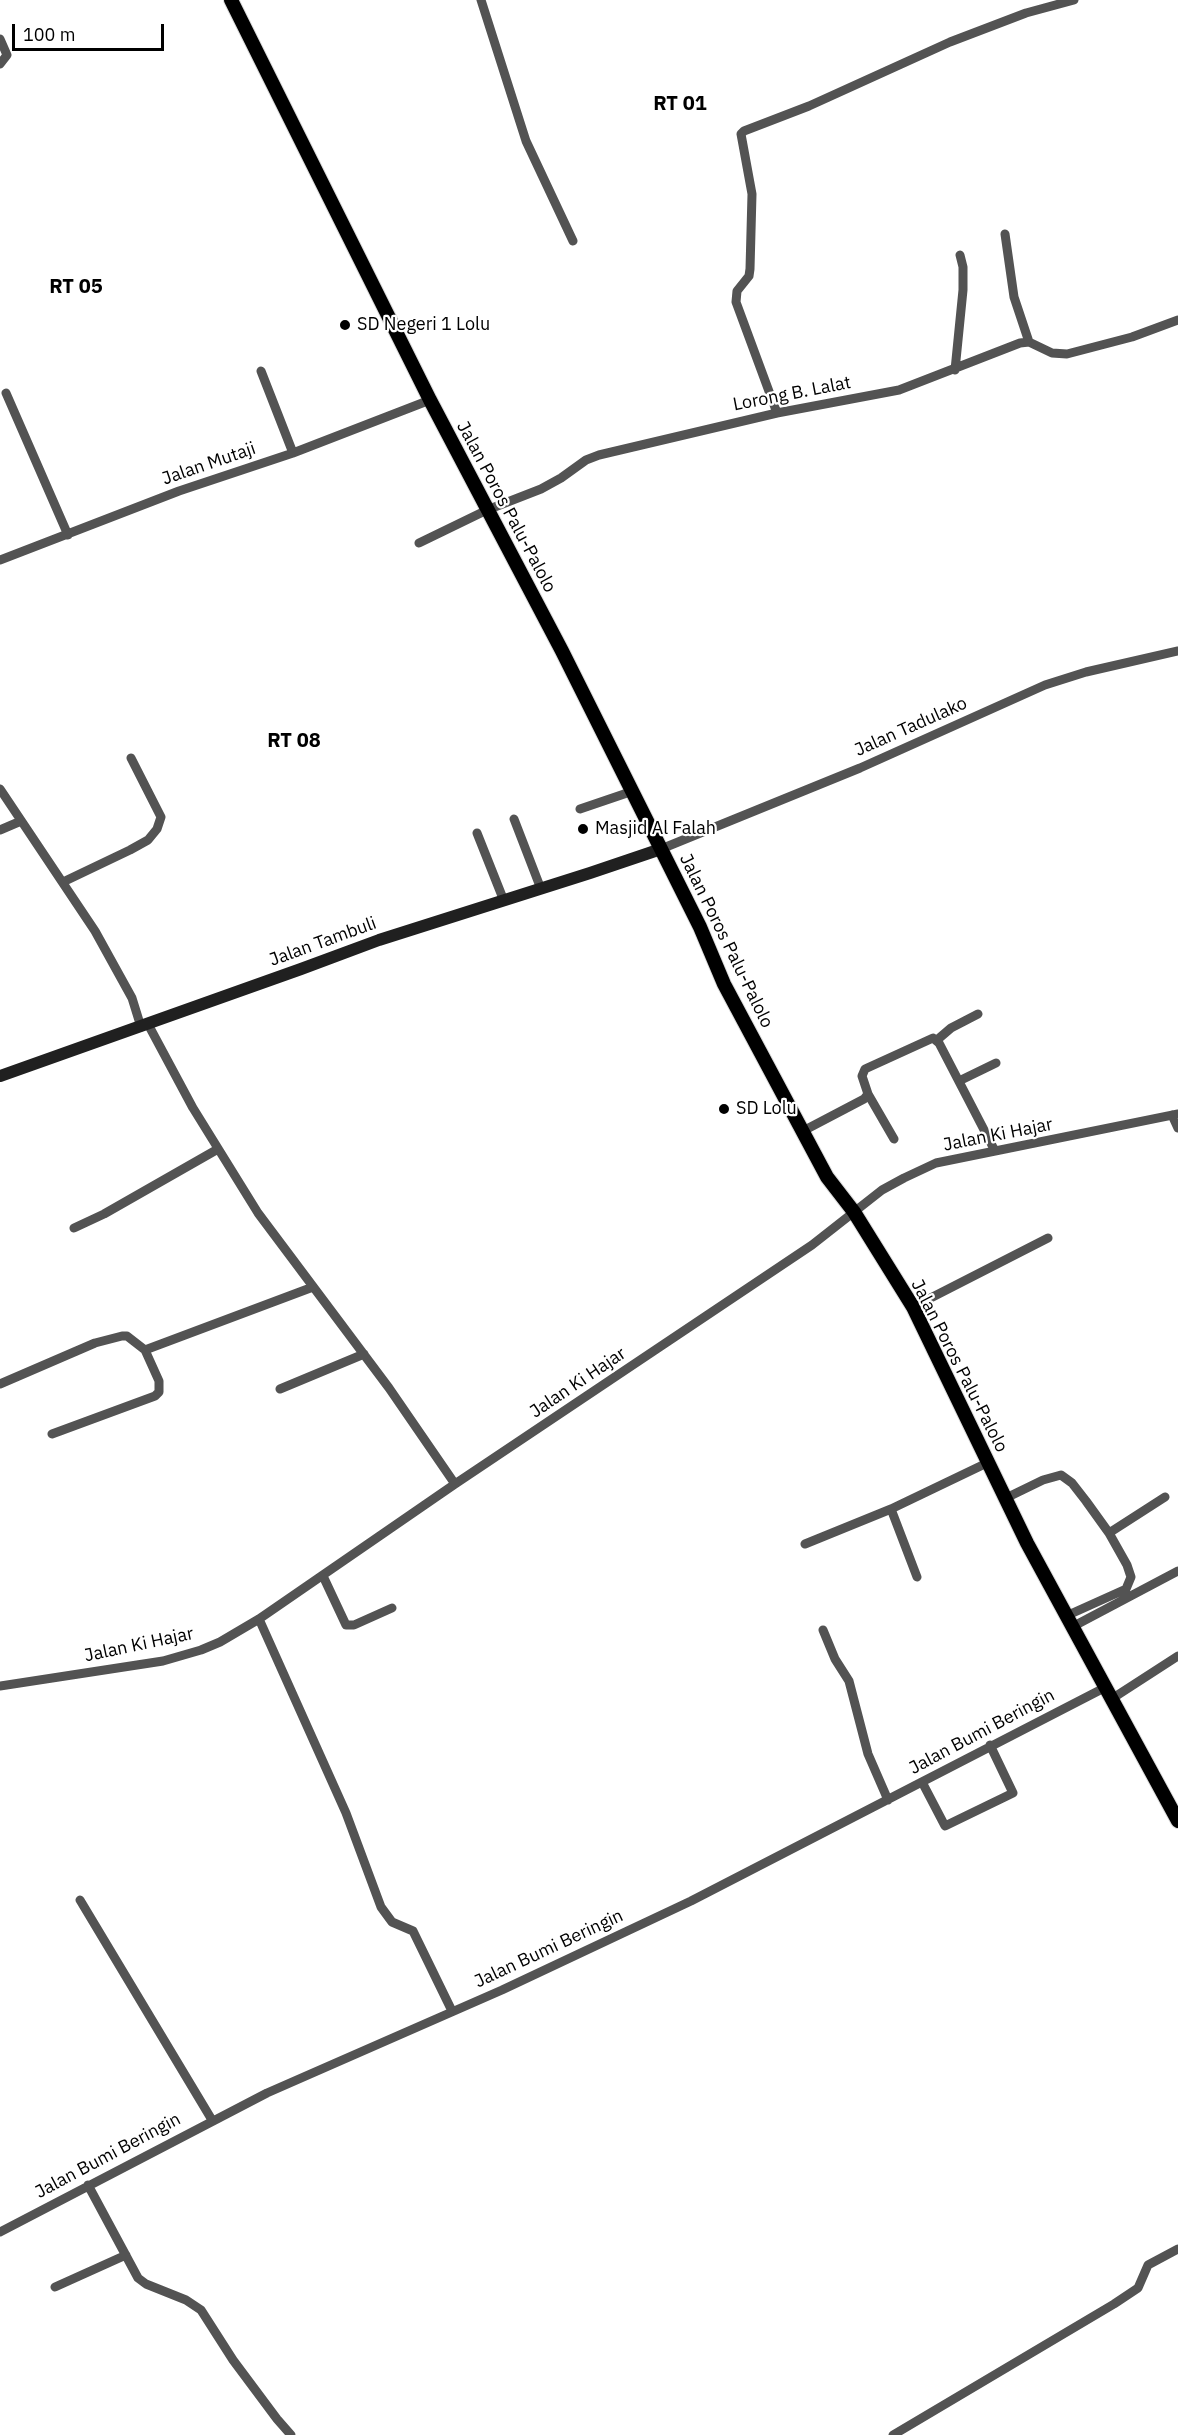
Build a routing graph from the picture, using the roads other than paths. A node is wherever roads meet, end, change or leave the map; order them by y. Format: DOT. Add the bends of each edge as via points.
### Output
graph roads {
  1 [pos="231,0"];
  2 [pos="481,0"];
  3 [pos="1074,0"];
  4 [pos="0,39"];
  5 [pos="0,64"];
  6 [pos="1005,234"];
  7 [pos="573,241"];
  8 [pos="960,255"];
  9 [pos="1178,320"];
  10 [pos="1029,342"];
  11 [pos="261,370"];
  12 [pos="955,370"];
  13 [pos="6,393"];
  14 [pos="429,400"];
  15 [pos="777,412"];
  16 [pos="293,453"];
  17 [pos="487,510"];
  18 [pos="68,535"];
  19 [pos="419,543"];
  20 [pos="0,560"];
  21 [pos="1178,651"];
  22 [pos="131,758"];
  23 [pos="0,789"];
  24 [pos="633,791"];
  25 [pos="580,809"];
  26 [pos="514,819"];
  27 [pos="21,821"];
  28 [pos="0,830"];
  29 [pos="477,833"];
  30 [pos="662,849"];
  31 [pos="63,882"];
  32 [pos="541,889"];
  33 [pos="504,901"];
  34 [pos="978,1014"];
  35 [pos="145,1025"];
  36 [pos="936,1040"];
  37 [pos="996,1063"];
  38 [pos="0,1076"];
  39 [pos="959,1081"];
  40 [pos="868,1094"];
  41 [pos="1175,1115"];
  42 [pos="1178,1128"];
  43 [pos="802,1131"];
  44 [pos="894,1139"];
  45 [pos="218,1149"];
  46 [pos="995,1151"];
  47 [pos="854,1212"];
  48 [pos="75,1228"];
  49 [pos="1048,1238"];
  50 [pos="313,1287"];
  51 [pos="913,1307"];
  52 [pos="145,1350"];
  53 [pos="364,1354"];
  54 [pos="0,1384"];
  55 [pos="280,1389"];
  56 [pos="52,1434"];
  57 [pos="989,1462"];
  58 [pos="455,1484"];
  59 [pos="1165,1497"];
  60 [pos="1006,1498"];
  61 [pos="891,1509"];
  62 [pos="1109,1533"];
  63 [pos="805,1544"];
  64 [pos="1178,1571"];
  65 [pos="323,1575"];
  66 [pos="917,1577"];
  67 [pos="392,1608"];
  68 [pos="259,1619"];
  69 [pos="1069,1622"];
  70 [pos="823,1630"];
  71 [pos="1178,1656"];
  72 [pos="0,1686"];
  73 [pos="1110,1693"];
  74 [pos="990,1745"];
  75 [pos="922,1782"];
  76 [pos="888,1800"];
  77 [pos="1178,1821"];
  78 [pos="80,1900"];
  79 [pos="452,2011"];
  80 [pos="212,2120"];
  81 [pos="88,2185"];
  82 [pos="0,2232"];
  83 [pos="1178,2249"];
  84 [pos="126,2255"];
  85 [pos="55,2287"];
  86 [pos="291,2435"];
  87 [pos="893,2435"];
  1 -- 14 [label="main road, Jalan Poros Palu-Palolo"];
  2 -- 7 [label="street" via="526,141"];
  3 -- 15 [label="street" via="1026,13 950,42 741,134 752,194 750,269 737,291 736,302"];
  4 -- 5 [label="street" via="7,55"];
  6 -- 10 [label="street" via="1014,297"];
  8 -- 12 [label="street" via="963,281"];
  9 -- 10 [label="street" via="1067,354 1052,353"];
  10 -- 12 [label="street, Lorong B. Lalat" via="1009,346"];
  11 -- 16 [label="street"];
  12 -- 15 [label="street, Lorong B. Lalat" via="899,390"];
  13 -- 18 [label="street"];
  14 -- 16 [label="street, Jalan Mutaji"];
  14 -- 17 [label="main road, Jalan Poros Palu-Palolo"];
  15 -- 17 [label="street, Lorong B. Lalat" via="599,455 541,489"];
  16 -- 18 [label="street, Jalan Mutaji" via="179,491"];
  17 -- 19 [label="street, Lorong B. Lalat"];
  17 -- 24 [label="main road, Jalan Poros Palu-Palolo"];
  18 -- 20 [label="street, Jalan Mutaji"];
  21 -- 30 [label="street, Jalan Tadulako" via="1045,685 860,768"];
  22 -- 31 [label="street" via="161,817 157,829 148,840"];
  23 -- 27 [label="street"];
  24 -- 25 [label="street"];
  24 -- 30 [label="main road, Jalan Poros Palu-Palolo"];
  26 -- 32 [label="street"];
  27 -- 28 [label="street"];
  27 -- 31 [label="street"];
  29 -- 33 [label="street"];
  30 -- 32 [label="street, Jalan Tambuli"];
  30 -- 43 [label="main road, Jalan Poros Palu-Palolo" via="724,984"];
  31 -- 35 [label="street" via="113,962"];
  32 -- 33 [label="street, Jalan Tambuli"];
  33 -- 35 [label="street, Jalan Tambuli" via="379,940"];
  34 -- 36 [label="street"];
  35 -- 38 [label="street, Jalan Tambuli"];
  35 -- 45 [label="street"];
  36 -- 39 [label="street"];
  36 -- 40 [label="street" via="927,1040 863,1070"];
  37 -- 39 [label="street"];
  39 -- 46 [label="street"];
  40 -- 43 [label="street"];
  40 -- 44 [label="street"];
  41 -- 42 [label="street"];
  41 -- 46 [label="street, Jalan Ki Hajar"];
  43 -- 47 [label="main road, Jalan Poros Palu-Palolo" via="827,1177"];
  45 -- 48 [label="street"];
  45 -- 50 [label="street" via="258,1213"];
  46 -- 47 [label="street, Jalan Ki Hajar" via="932,1165 891,1185"];
  47 -- 51 [label="main road, Jalan Poros Palu-Palolo"];
  47 -- 58 [label="street, Jalan Ki Hajar" via="812,1245"];
  49 -- 51 [label="street"];
  50 -- 52 [label="street"];
  50 -- 53 [label="street"];
  51 -- 57 [label="main road, Jalan Poros Palu-Palolo"];
  52 -- 54 [label="street" via="127,1336 114,1337"];
  52 -- 56 [label="street" via="159,1382 155,1396"];
  53 -- 55 [label="street"];
  53 -- 58 [label="street"];
  57 -- 60 [label="main road, Jalan Poros Palu-Palolo"];
  57 -- 61 [label="street"];
  58 -- 65 [label="street, Jalan Ki Hajar"];
  59 -- 62 [label="street"];
  60 -- 62 [label="street" via="1061,1475 1072,1483"];
  60 -- 69 [label="main road, Jalan Poros Palu-Palolo"];
  61 -- 63 [label="street"];
  61 -- 66 [label="street"];
  62 -- 69 [label="street" via="1130,1572 1128,1587"];
  64 -- 69 [label="street"];
  65 -- 67 [label="street" via="346,1625"];
  65 -- 68 [label="street, Jalan Ki Hajar"];
  68 -- 72 [label="street, Jalan Ki Hajar" via="213,1646 190,1654"];
  68 -- 79 [label="street" via="346,1814 381,1907 392,1922 413,1931"];
  69 -- 73 [label="main road, Jalan Poros Palu-Palolo"];
  70 -- 76 [label="street" via="849,1681 868,1754"];
  71 -- 73 [label="street, Jalan Bumi Beringin"];
  73 -- 74 [label="street, Jalan Bumi Beringin"];
  73 -- 77 [label="main road, Jalan Poros Palu-Palolo"];
  74 -- 75 [label="street, Jalan Bumi Beringin"];
  74 -- 75 [label="street" via="1013,1793 945,1826"];
  75 -- 76 [label="street, Jalan Bumi Beringin"];
  76 -- 79 [label="street, Jalan Bumi Beringin" via="632,1929"];
  78 -- 80 [label="street"];
  79 -- 80 [label="street, Jalan Bumi Beringin"];
  80 -- 81 [label="street, Jalan Bumi Beringin"];
  81 -- 82 [label="street, Jalan Bumi Beringin"];
  81 -- 84 [label="street"];
  83 -- 87 [label="street" via="1148,2265 1138,2288 1114,2304"];
  84 -- 85 [label="street"];
  84 -- 86 [label="street" via="138,2278 146,2284 201,2310 233,2360"];
}
